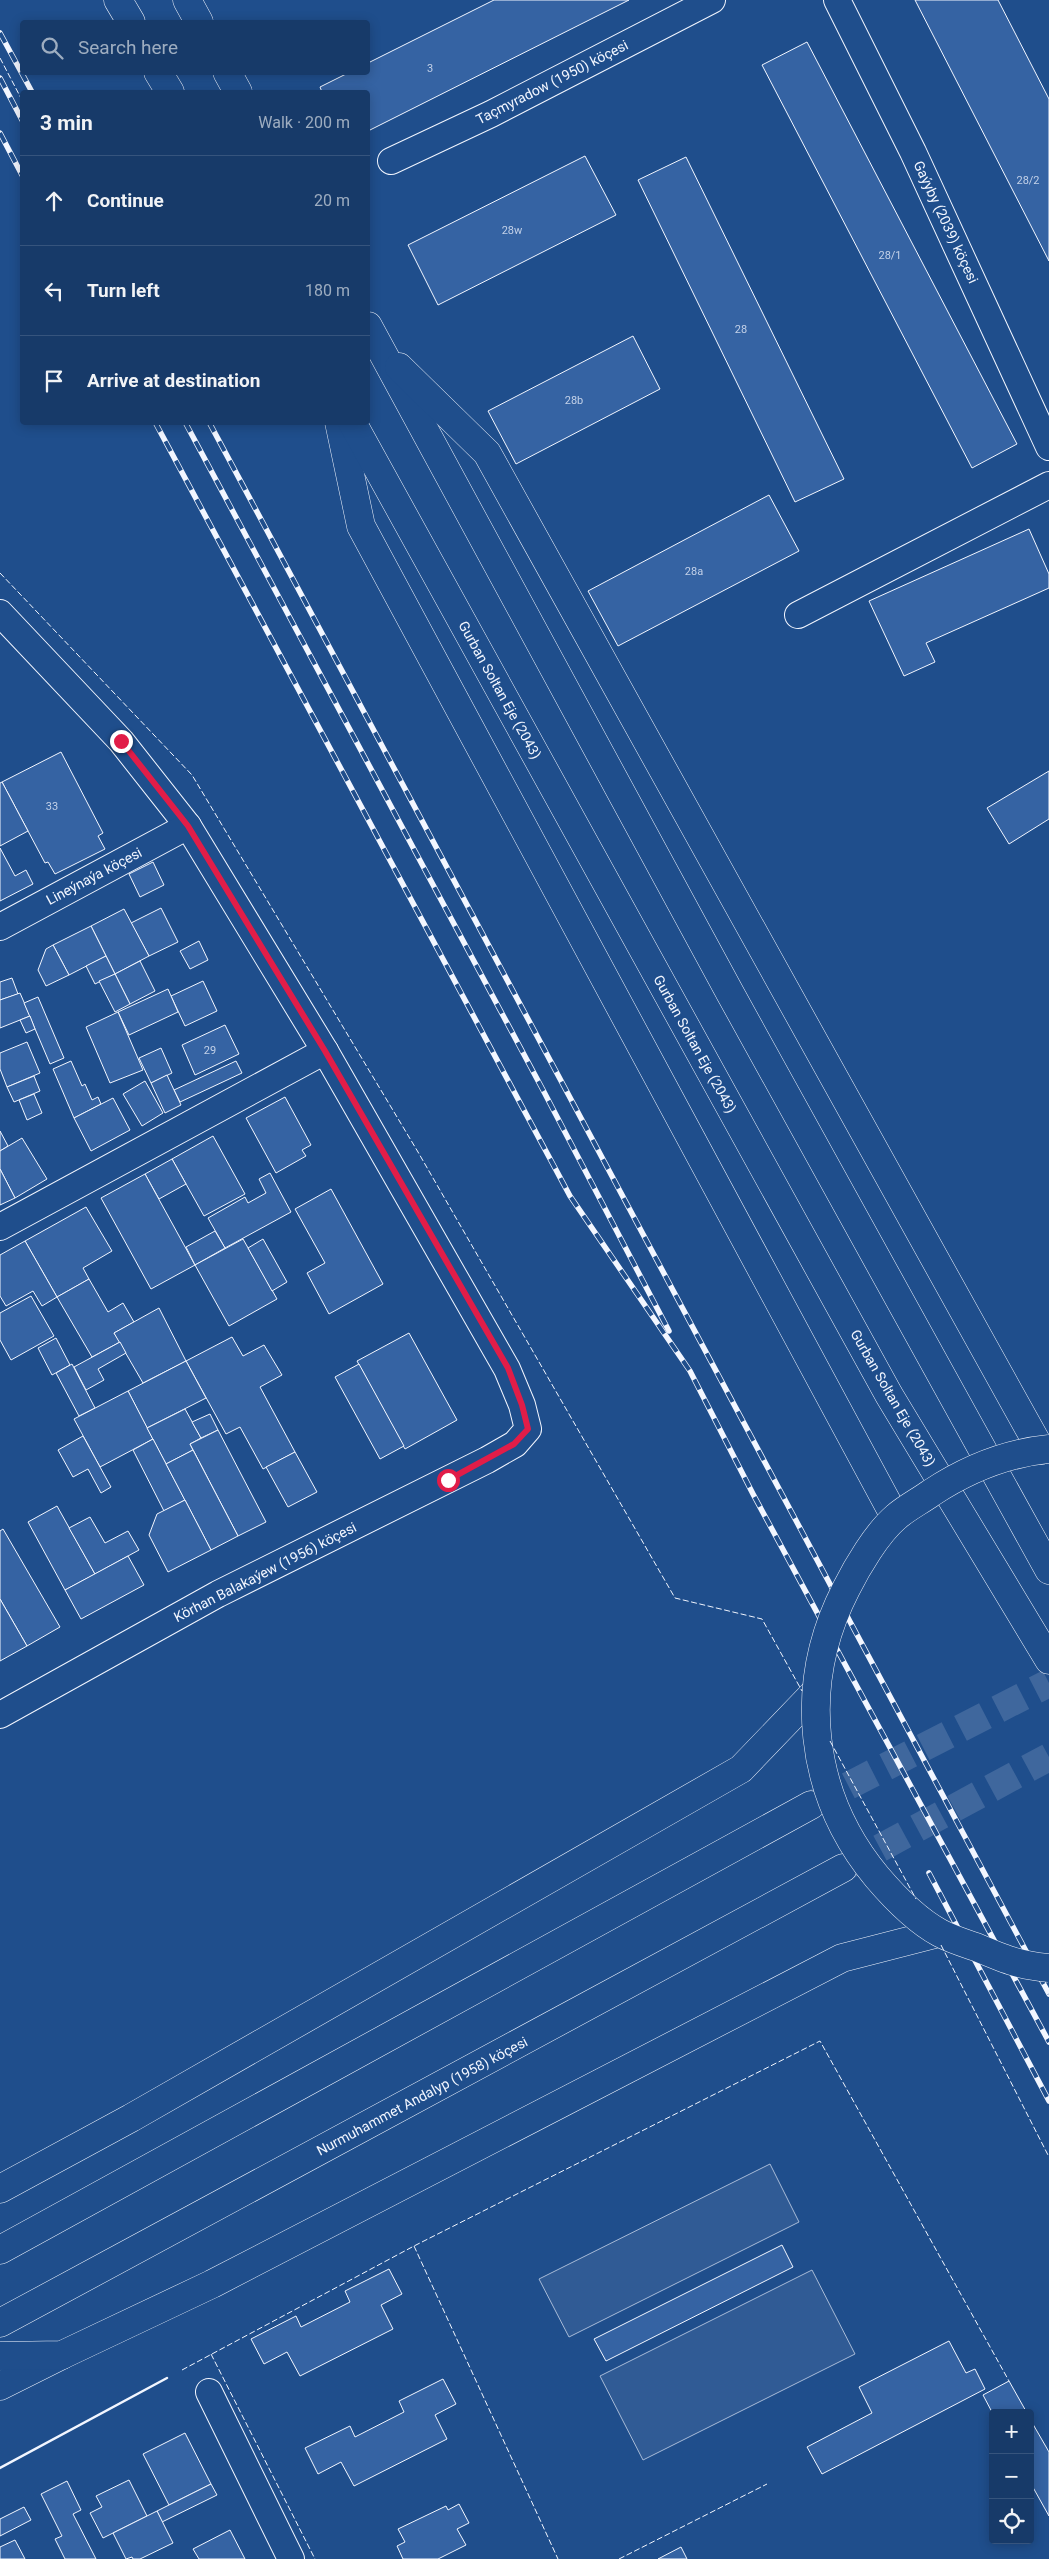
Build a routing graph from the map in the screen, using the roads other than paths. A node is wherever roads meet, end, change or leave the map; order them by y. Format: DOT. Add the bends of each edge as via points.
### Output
graph roads {
  1 [pos="118,0"];
  2 [pos="187,0"];
  3 [pos="712,0"];
  4 [pos="837,0"];
  5 [pos="130,20"];
  6 [pos="198,20"];
  7 [pos="160,75"];
  8 [pos="229,75"];
  9 [pos="169,90"];
  10 [pos="237,90"];
  11 [pos="391,161"];
  12 [pos="374,337"];
  13 [pos="341,425"];
  14 [pos="354,425"];
  15 [pos="1049,446"];
  16 [pos="1049,485"];
  17 [pos="0,613"];
  18 [pos="798,615"];
  19 [pos="188,826"];
  20 [pos="0,927"];
  21 [pos="325,1051"];
  22 [pos="0,1227"];
  23 [pos="1045,1449"];
  24 [pos="895,1517"];
  25 [pos="1049,1570"];
  26 [pos="1049,1660"];
  27 [pos="815,1692"];
  28 [pos="0,1715"];
  29 [pos="811,1805"];
  30 [pos="843,1868"];
  31 [pos="939,1932"];
  32 [pos="1049,1968"];
  33 [pos="0,2189"];
  34 [pos="0,2250"];
  35 [pos="0,2323"];
  36 [pos="62,2355"];
  37 [pos="0,2356"];
  38 [pos="0,2386"];
  39 [pos="209,2392"];
  40 [pos="292,2559"];
  1 -- 5 [label="main road"];
  2 -- 6 [label="main road"];
  3 -- 11 [label="street, Taçmyradow (1950) köçesi" via="491,114"];
  4 -- 15 [label="street, Gaýyby (2039) köçesi" via="913,152"];
  7 -- 9 [label="main road"];
  8 -- 10 [label="main road"];
  12 -- 23 [label="main road" via="487,453"];
  12 -- 25 [label="main road" via="734,1001"];
  13 -- 24 [label="main road" via="361,526"];
  14 -- 26 [label="main road, Gurban Soltan Eje (2043)" via="889,1395"];
  16 -- 18 [label="street"];
  17 -- 19 [label="street" via="121,741"];
  19 -- 20 [label="street, Lineýnaýa köçesi"];
  19 -- 21 [label="street"];
  21 -- 22 [label="street"];
  21 -- 28 [label="street, Körhan Balakaýew (1956) köçesi" via="508,1368 528,1429 514,1444 486,1460 218,1594"];
  23 -- 24 [label="main road, bridge" via="997,1460 955,1478"];
  24 -- 27 [label="main road, bridge" via="860,1562 831,1617"];
  27 -- 31 [label="main road, bridge" via="818,1749 832,1804 854,1846 894,1898"];
  27 -- 33 [label="main road" via="741,1769 131,2118"];
  29 -- 34 [label="main road"];
  30 -- 35 [label="main road, Nurmuhammet Andalyp (1958) köçesi"];
  31 -- 32 [label="main road, bridge" via="1020,1966"];
  31 -- 36 [label="main road" via="842,1958 212,2284"];
  36 -- 37 [label="main road"];
  36 -- 38 [label="main road"];
  39 -- 40 [label="street"];
}
